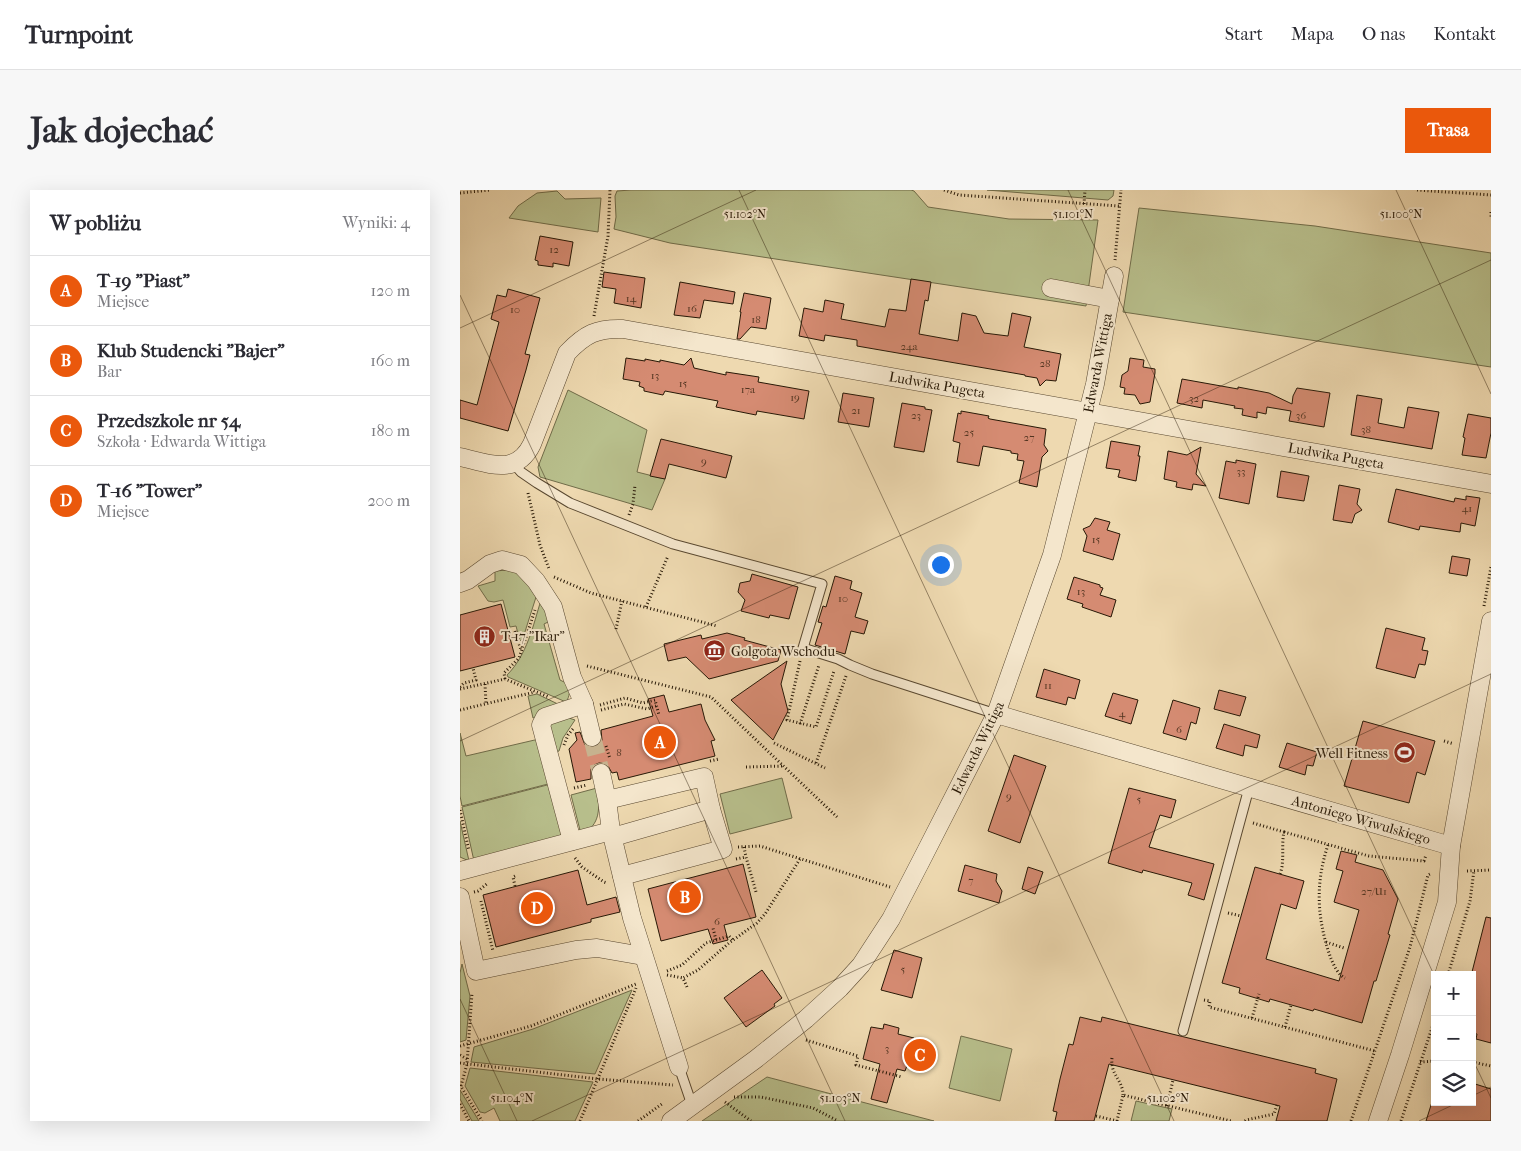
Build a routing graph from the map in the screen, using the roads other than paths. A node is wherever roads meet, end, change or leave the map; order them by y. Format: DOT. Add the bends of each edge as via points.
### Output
graph roads {
  1 [pos="1114,276"];
  2 [pos="1051,288"];
  3 [pos="1110,299"];
  4 [pos="1089,411"];
  5 [pos="460,457"];
  6 [pos="520,470"];
  7 [pos="1491,484"];
  8 [pos="460,583"];
  9 [pos="1491,621"];
  10 [pos="1486,682"];
  11 [pos="583,708"];
  12 [pos="996,714"];
  13 [pos="592,737"];
  14 [pos="601,773"];
  15 [pos="1249,788"];
  16 [pos="608,800"];
  17 [pos="711,809"];
  18 [pos="612,834"];
  19 [pos="572,841"];
  20 [pos="1451,846"];
  21 [pos="466,869"];
  22 [pos="622,876"];
  23 [pos="460,897"];
  24 [pos="643,956"];
  25 [pos="1183,1031"];
  26 [pos="679,1067"];
  27 [pos="692,1105"];
  28 [pos="671,1121"];
  29 [pos="1378,1121"];
  1 -- 3 [label="street, Edwarda Wittiga"];
  2 -- 3 [label="street"];
  3 -- 4 [label="street, Edwarda Wittiga"];
  4 -- 6 [label="street, Ludwika Pugeta" via="608,328 593,332 567,353"];
  4 -- 7 [label="street, Ludwika Pugeta"];
  4 -- 12 [label="street, Edwarda Wittiga" via="1052,555"];
  5 -- 6 [label="street"];
  6 -- 12 [label="lane" via="570,503 673,544 822,584 802,648"];
  8 -- 11 [label="street" via="502,560 520,565 536,581 553,607"];
  9 -- 10 [label="street"];
  10 -- 20 [label="street"];
  11 -- 13 [label="street"];
  11 -- 19 [label="street" via="545,718 541,725"];
  12 -- 15 [label="street, Antoniego Wiwulskiego"];
  12 -- 27 [label="street, Edwarda Wittiga" via="905,893 861,965 816,1011"];
  14 -- 16 [label="street"];
  15 -- 20 [label="street, Antoniego Wiwulskiego"];
  15 -- 25 [label="lane"];
  16 -- 17 [label="street" via="704,777"];
  16 -- 18 [label="street"];
  17 -- 18 [label="street"];
  17 -- 22 [label="street" via="722,850"];
  18 -- 19 [label="street"];
  18 -- 22 [label="street"];
  19 -- 21 [label="street"];
  20 -- 29 [label="street" via="1447,902"];
  22 -- 24 [label="street"];
  23 -- 24 [label="street" via="476,971 596,948"];
  24 -- 26 [label="street" via="644,981"];
  26 -- 27 [label="lane"];
  27 -- 28 [label="street, Edwarda Wittiga"];
}
